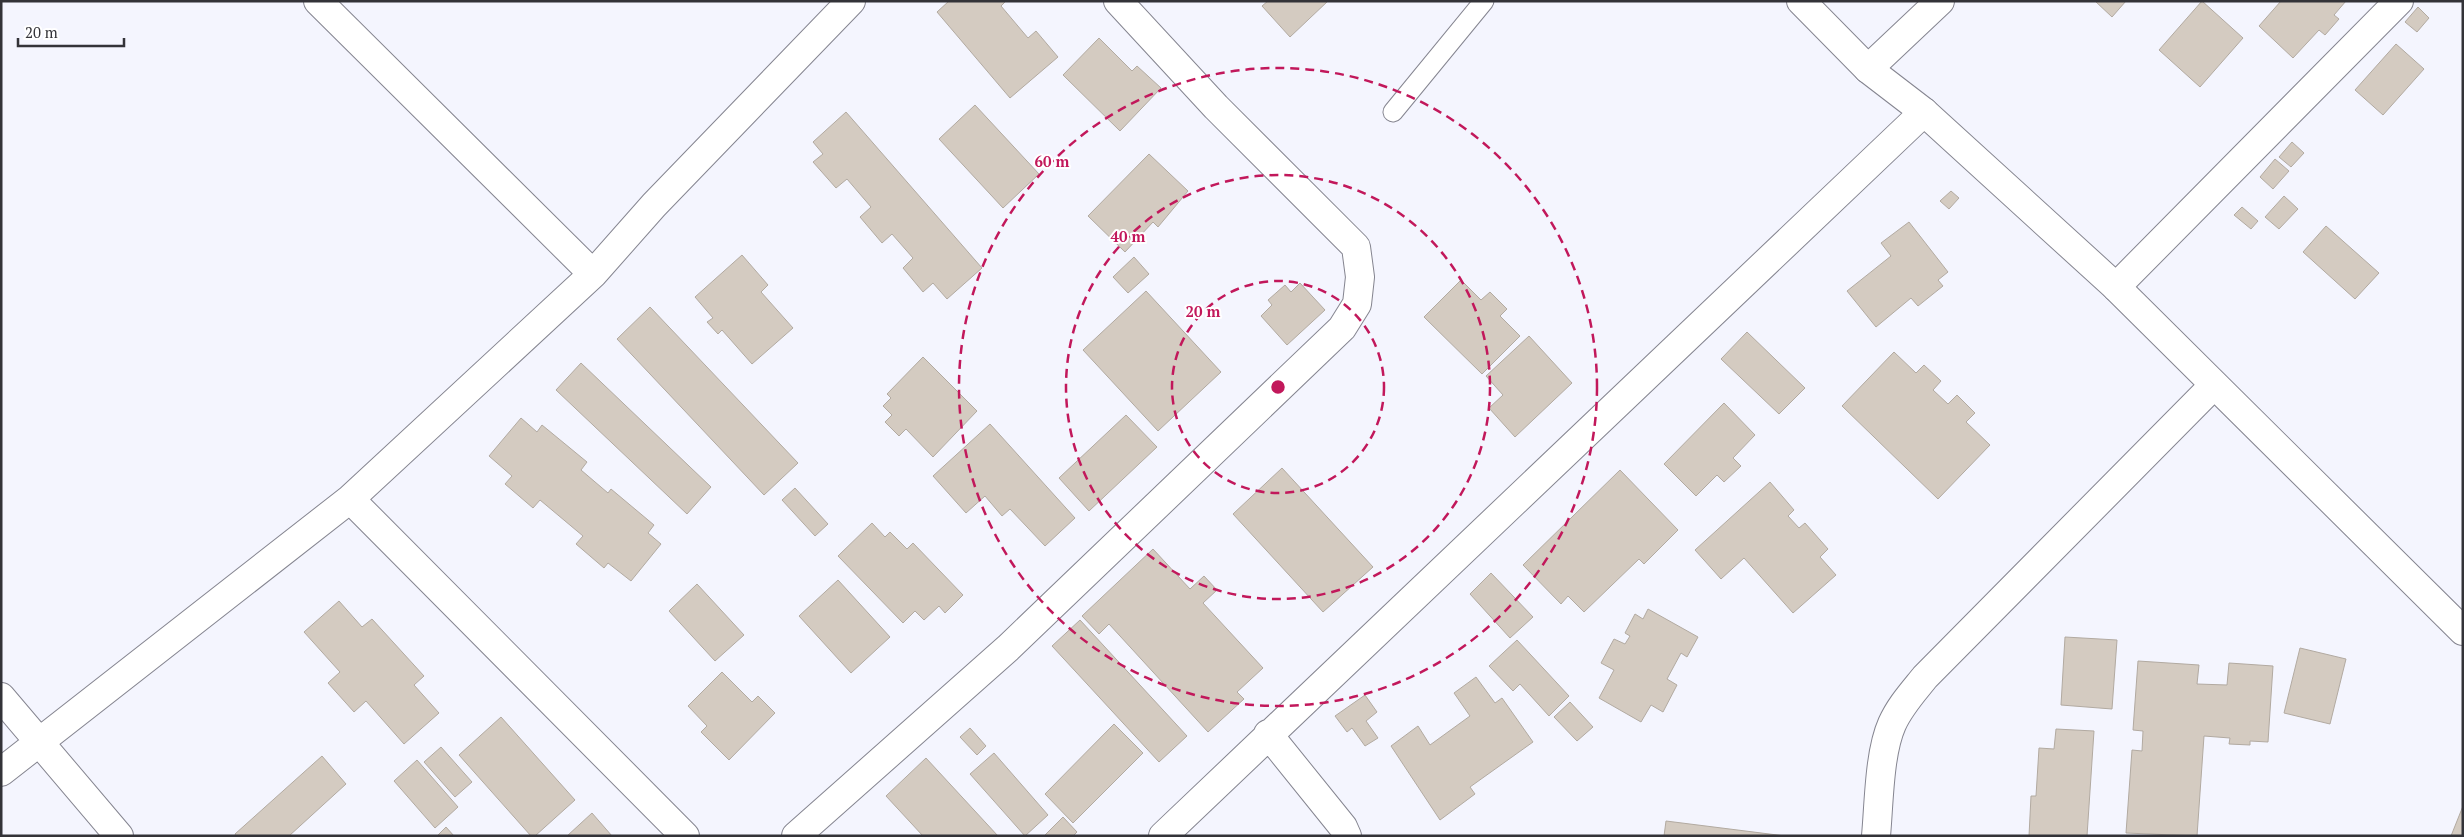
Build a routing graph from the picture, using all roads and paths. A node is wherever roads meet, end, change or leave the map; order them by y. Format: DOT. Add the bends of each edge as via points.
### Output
graph roads {
  1 [pos="318,1"];
  2 [pos="851,1"];
  3 [pos="1118,1"];
  4 [pos="1484,1"];
  5 [pos="1801,1"];
  6 [pos="1940,1"];
  7 [pos="2398,1"];
  8 [pos="1868,69"];
  9 [pos="1393,112"];
  10 [pos="1924,112"];
  11 [pos="593,274"];
  12 [pos="2116,287"];
  13 [pos="2214,385"];
  14 [pos="350,499"];
  15 [pos="2463,631"];
  16 [pos="1,697"];
  17 [pos="1268,734"];
  18 [pos="40,741"];
  19 [pos="1,772"];
  20 [pos="119,836"];
  21 [pos="685,836"];
  22 [pos="796,836"];
  23 [pos="1162,836"];
  24 [pos="1347,836"];
  25 [pos="1876,836"];
  1 -- 11 [label="street"];
  2 -- 11 [label="street" via="654,205"];
  3 -- 22 [label="street" via="1216,107 1356,247 1360,277 1357,304 1342,328 1008,648"];
  4 -- 9 [label="lane"];
  5 -- 8 [label="street"];
  6 -- 8 [label="street"];
  7 -- 12 [label="street"];
  8 -- 10 [label="street"];
  10 -- 12 [label="street"];
  10 -- 17 [label="street"];
  11 -- 14 [label="street"];
  12 -- 13 [label="street"];
  13 -- 15 [label="street"];
  13 -- 25 [label="street" via="1925,677 1903,704 1891,726 1883,764"];
  14 -- 18 [label="street"];
  14 -- 21 [label="street"];
  16 -- 18 [label="street"];
  17 -- 23 [label="street"];
  17 -- 24 [label="street"];
  18 -- 19 [label="street"];
  18 -- 20 [label="street"];
}
